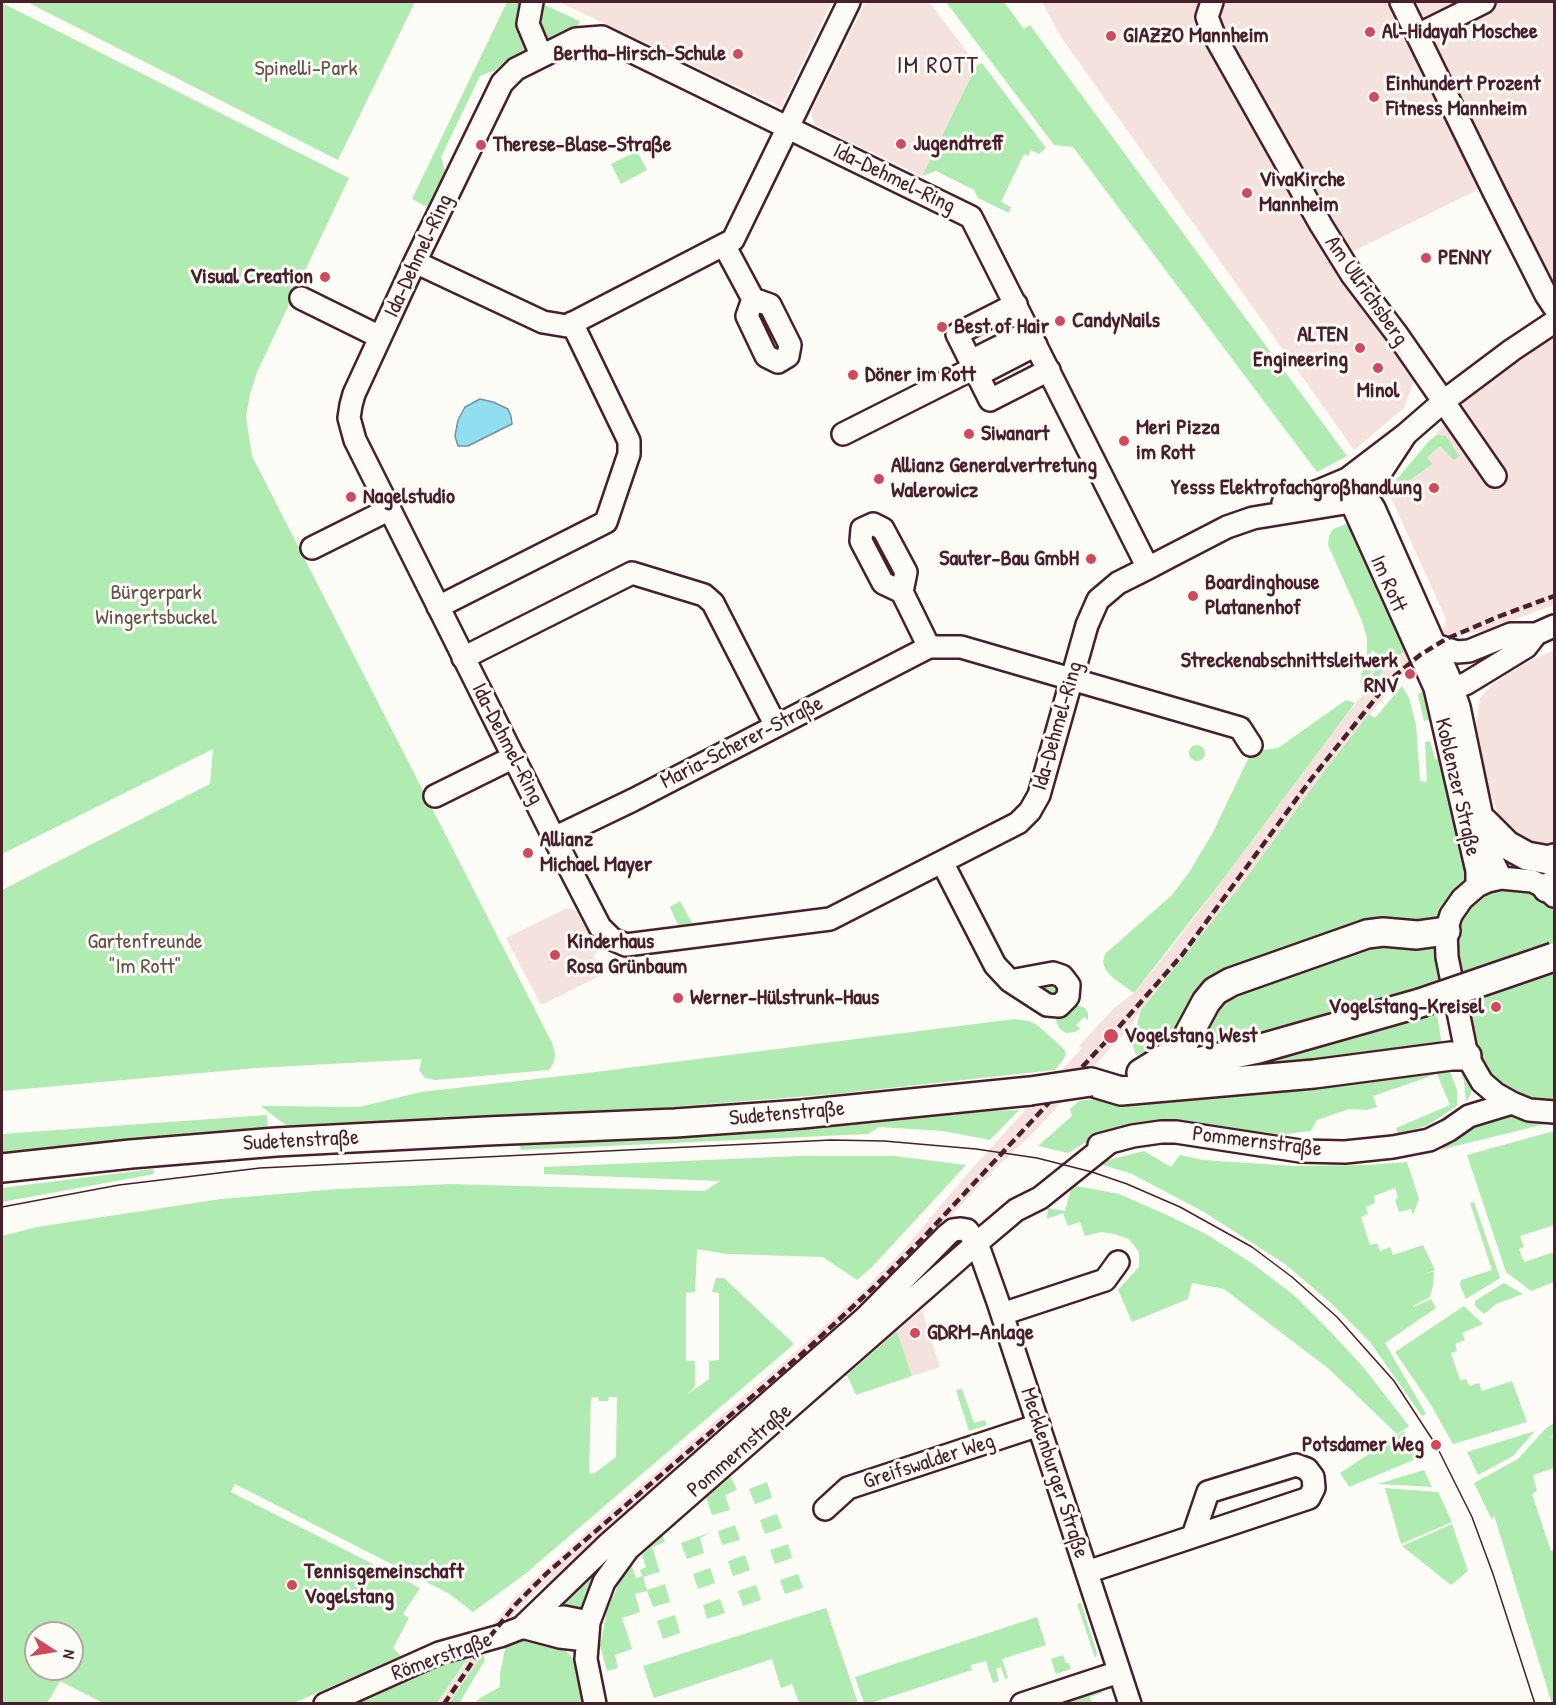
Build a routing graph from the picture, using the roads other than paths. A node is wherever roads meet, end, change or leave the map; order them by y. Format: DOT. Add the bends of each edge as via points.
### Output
graph roads {
  1 [pos="532,2"];
  2 [pos="849,2"];
  3 [pos="1212,2"];
  4 [pos="1401,2"];
  5 [pos="1484,2"];
  6 [pos="1418,34"];
  7 [pos="541,55"];
  8 [pos="788,128"];
  9 [pos="724,245"];
  10 [pos="415,262"];
  11 [pos="301,298"];
  12 [pos="753,299"];
  13 [pos="1016,304"];
  14 [pos="1554,307"];
  15 [pos="1554,322"];
  16 [pos="572,323"];
  17 [pos="380,337"];
  18 [pos="1033,339"];
  19 [pos="974,368"];
  20 [pos="1049,370"];
  21 [pos="1444,401"];
  22 [pos="843,434"];
  23 [pos="1406,434"];
  24 [pos="1495,476"];
  25 [pos="1347,479"];
  26 [pos="1357,498"];
  27 [pos="390,509"];
  28 [pos="1253,518"];
  29 [pos="312,549"];
  30 [pos="1148,568"];
  31 [pos="902,592"];
  32 [pos="438,607"];
  33 [pos="1538,631"];
  34 [pos="1435,645"];
  35 [pos="929,647"];
  36 [pos="463,658"];
  37 [pos="1071,680"];
  38 [pos="1445,684"];
  39 [pos="776,726"];
  40 [pos="1251,745"];
  41 [pos="514,758"];
  42 [pos="435,796"];
  43 [pos="1484,822"];
  44 [pos="554,838"];
  45 [pos="1554,858"];
  46 [pos="942,862"];
  47 [pos="1501,878"];
  48 [pos="1477,886"];
  49 [pos="1552,889"];
  50 [pos="1446,932"];
  51 [pos="1554,957"];
  52 [pos="1010,981"];
  53 [pos="1467,1056"];
  54 [pos="1141,1073"];
  55 [pos="1091,1082"];
  56 [pos="1496,1093"];
  57 [pos="1554,1112"];
  58 [pos="1469,1116"];
  59 [pos="2,1168"];
  60 [pos="977,1243"];
  61 [pos="1118,1262"];
  62 [pos="1002,1314"];
  63 [pos="1039,1425"];
  64 [pos="825,1509"];
  65 [pos="1193,1536"];
  66 [pos="1087,1572"];
  67 [pos="522,1626"];
  68 [pos="587,1631"];
  69 [pos="1119,1671"];
  70 [pos="325,1704"];
  71 [pos="595,1704"];
  72 [pos="1022,1704"];
  73 [pos="1130,1704"];
  1 -- 7 [label="street" via="528,24"];
  2 -- 8 [label="street"];
  3 -- 21 [label="street, Am Ullrichsberg" via="1207,17 1214,35 1321,225"];
  4 -- 6 [label="street"];
  5 -- 6 [label="street"];
  6 -- 14 [label="street"];
  7 -- 8 [label="street, Ida-Dehmel-Ring" via="576,39 602,37"];
  7 -- 10 [label="street, Ida-Dehmel-Ring" via="516,69 502,83"];
  8 -- 9 [label="street" via="733,240"];
  8 -- 13 [label="street, Ida-Dehmel-Ring" via="971,217"];
  9 -- 12 [label="street"];
  9 -- 16 [label="street"];
  10 -- 16 [label="street" via="543,322 567,326"];
  10 -- 17 [label="street, Ida-Dehmel-Ring"];
  11 -- 17 [label="street"];
  13 -- 18 [label="street, Ida-Dehmel-Ring"];
  13 -- 19 [label="street" via="957,334"];
  15 -- 21 [label="street"];
  16 -- 32 [label="street" via="630,441 606,522"];
  17 -- 27 [label="street, Ida-Dehmel-Ring" via="354,394 349,418 355,440"];
  18 -- 19 [label="street"];
  18 -- 20 [label="street, Ida-Dehmel-Ring"];
  19 -- 20 [label="street" via="990,400"];
  19 -- 22 [label="street"];
  20 -- 30 [label="street, Ida-Dehmel-Ring"];
  21 -- 23 [label="street"];
  21 -- 24 [label="street, Am Ullrichsberg"];
  23 -- 25 [label="street, Ida-Dehmel-Ring"];
  23 -- 26 [label="street" via="1377,478"];
  25 -- 26 [label="street, Im Rott"];
  25 -- 28 [label="street, Ida-Dehmel-Ring" via="1268,507"];
  26 -- 28 [label="street, Ida-Dehmel-Ring"];
  26 -- 34 [label="street, Im Rott" via="1374,508"];
  26 -- 38 [label="street, Im Rott"];
  27 -- 29 [label="street"];
  27 -- 32 [label="street, Ida-Dehmel-Ring"];
  28 -- 30 [label="street, Ida-Dehmel-Ring" via="1227,527"];
  30 -- 37 [label="street, Ida-Dehmel-Ring" via="1118,583 1098,600"];
  31 -- 35 [label="street"];
  32 -- 36 [label="street, Ida-Dehmel-Ring"];
  33 -- 34 [label="street, Koblenzer Straße" via="1511,634 1469,651 1457,652"];
  33 -- 38 [label="street, Koblenzer Straße" via="1526,647 1467,683"];
  34 -- 38 [label="street, Im Rott"];
  35 -- 37 [label="street, Maria-Scherer-Straße" via="961,647"];
  35 -- 39 [label="street, Maria-Scherer-Straße"];
  36 -- 39 [label="street" via="632,573 704,595 713,603"];
  36 -- 41 [label="street, Ida-Dehmel-Ring"];
  37 -- 40 [label="street, Maria-Scherer-Straße" via="1240,728"];
  37 -- 46 [label="street, Ida-Dehmel-Ring" via="1039,795 1030,811 1018,823"];
  38 -- 43 [label="street, Koblenzer Straße"];
  38 -- 48 [label="street, Koblenzer Straße"];
  39 -- 44 [label="street, Maria-Scherer-Straße"];
  41 -- 42 [label="street"];
  41 -- 44 [label="street, Ida-Dehmel-Ring"];
  43 -- 45 [label="main road" via="1508,845 1527,856"];
  43 -- 47 [label="street, Koblenzer Straße" via="1490,856"];
  44 -- 46 [label="street, Ida-Dehmel-Ring" via="600,927 612,939 626,945 830,919"];
  46 -- 52 [label="street" via="995,965"];
  47 -- 48 [label="street, Koblenzer Straße"];
  47 -- 49 [label="street, Koblenzer Straße" via="1532,881"];
  48 -- 50 [label="street, Koblenzer Straße" via="1451,915"];
  50 -- 53 [label="street, Koblenzer Straße"];
  50 -- 54 [label="main road" via="1367,934 1231,982 1206,1002 1184,1043"];
  51 -- 54 [label="main road, Sudetenstraße, bridge" via="1420,1003 1258,1049"];
  53 -- 55 [label="main road" via="1120,1091"];
  53 -- 56 [label="street, Koblenzer Straße"];
  54 -- 55 [label="main road, Sudetenstraße"];
  55 -- 59 [label="main road, Sudetenstraße, bridge" via="710,1121 276,1142"];
  56 -- 57 [label="street" via="1529,1110"];
  56 -- 58 [label="street"];
  56 -- 58 [label="street, Pommernstraße"];
  58 -- 60 [label="street, Pommernstraße" via="1429,1140 1345,1152 1300,1151 1176,1132 1133,1136 1080,1150 1033,1187 1016,1210"];
  60 -- 62 [label="street, Mecklenburger Straße"];
  60 -- 67 [label="street, Pommernstraße" via="967,1230 958,1229 946,1235 866,1317 607,1545"];
  60 -- 68 [label="street, Pommernstraße" via="628,1549 604,1582"];
  61 -- 62 [label="street" via="1105,1280"];
  62 -- 63 [label="street, Mecklenburger Straße"];
  63 -- 64 [label="street, Greifswalder Weg" via="848,1488"];
  63 -- 66 [label="street, Mecklenburger Straße"];
  65 -- 65 [label="street" via="1309,1498 1314,1488 1313,1477 1307,1469 1296,1466 1208,1492"];
  65 -- 66 [label="street"];
  66 -- 69 [label="street, Mecklenburger Straße"];
  67 -- 68 [label="street, Römerstraße" via="560,1637"];
  67 -- 68 [label="street" via="564,1617"];
  67 -- 70 [label="street, Römerstraße" via="439,1653"];
  68 -- 71 [label="street, Pommernstraße" via="589,1680"];
  69 -- 72 [label="street"];
  69 -- 73 [label="street, Mecklenburger Straße"];
}
